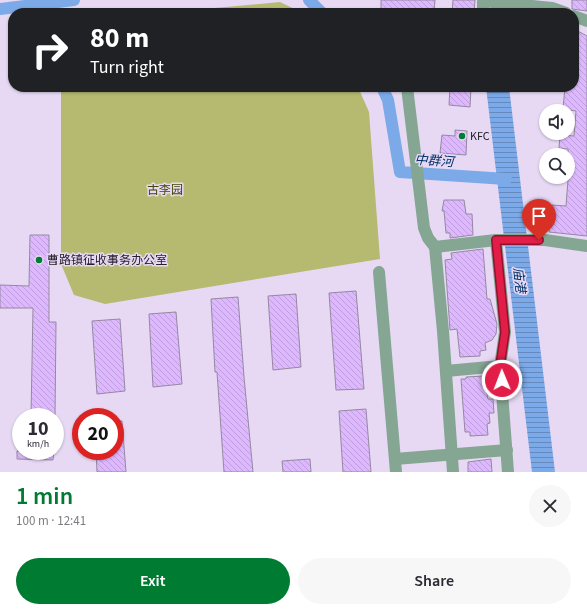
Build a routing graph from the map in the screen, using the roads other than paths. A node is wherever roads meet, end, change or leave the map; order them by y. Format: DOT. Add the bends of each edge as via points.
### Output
graph roads {
  1 [pos="483,5"];
  2 [pos="552,8"];
  3 [pos="408,92"];
  4 [pos="496,240"];
  5 [pos="587,246"];
  6 [pos="435,247"];
  7 [pos="379,272"];
  8 [pos="500,366"];
  9 [pos="446,371"];
  10 [pos="507,450"];
  11 [pos="452,455"];
  12 [pos="395,459"];
  13 [pos="396,472"];
  14 [pos="453,472"];
  15 [pos="508,472"];
  1 -- 2 [label="lane" via="524,4"];
  3 -- 6 [label="lane" via="424,228"];
  4 -- 5 [label="lane" via="539,240"];
  4 -- 6 [label="lane"];
  4 -- 8 [label="lane" via="505,332"];
  6 -- 9 [label="lane"];
  7 -- 12 [label="lane"];
  8 -- 9 [label="lane"];
  8 -- 10 [label="lane"];
  9 -- 11 [label="lane"];
  10 -- 11 [label="lane"];
  10 -- 15 [label="lane"];
  11 -- 12 [label="lane"];
  11 -- 14 [label="lane"];
  12 -- 13 [label="lane"];
}
